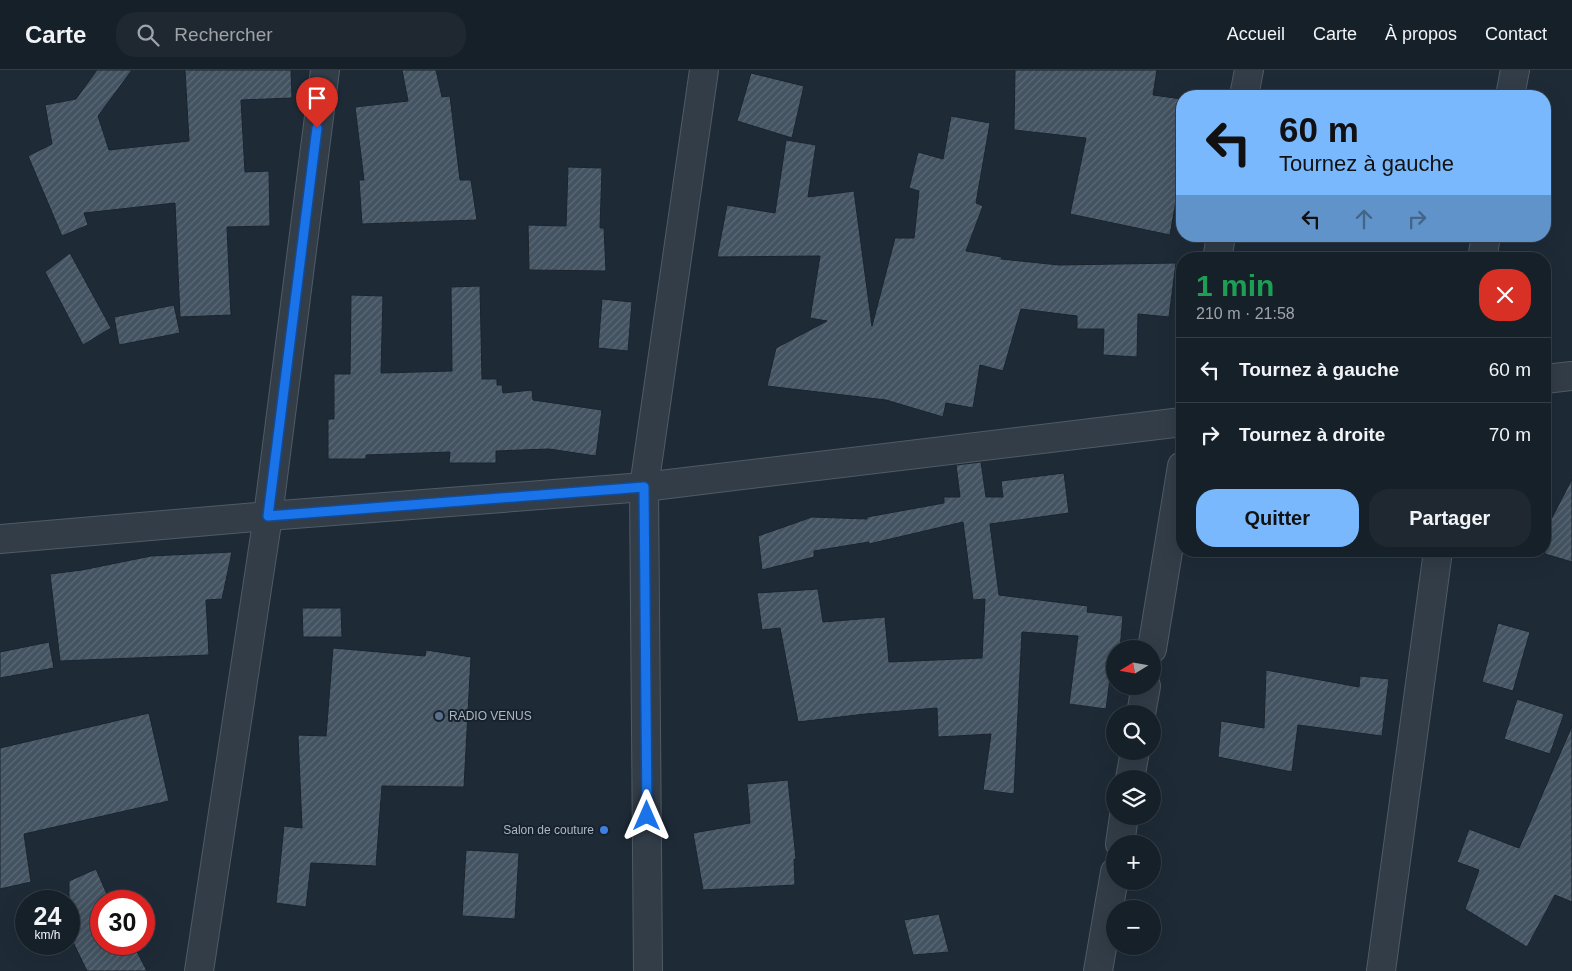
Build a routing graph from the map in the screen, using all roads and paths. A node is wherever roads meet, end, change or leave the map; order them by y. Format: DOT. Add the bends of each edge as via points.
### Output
graph roads {
  1 [pos="325,70"];
  2 [pos="704,70"];
  3 [pos="1248,70"];
  4 [pos="1515,70"];
  5 [pos="1245,90"];
  6 [pos="1511,90"];
  7 [pos="1572,376"];
  8 [pos="1551,378"];
  9 [pos="1176,423"];
  10 [pos="644,487"];
  11 [pos="1176,503"];
  12 [pos="268,516"];
  13 [pos="0,539"];
  14 [pos="1437,557"];
  15 [pos="1153,640"];
  16 [pos="1112,890"];
  17 [pos="199,971"];
  18 [pos="648,971"];
  19 [pos="1098,971"];
  20 [pos="1381,971"];
  1 -- 12 [label="street"];
  2 -- 10 [label="street"];
  3 -- 5 [label="street"];
  4 -- 6 [label="street"];
  7 -- 8 [label="street"];
  9 -- 10 [label="street"];
  10 -- 12 [label="street"];
  10 -- 18 [label="street"];
  11 -- 15 [label="street"];
  12 -- 13 [label="street"];
  12 -- 17 [label="street"];
  14 -- 20 [label="street"];
  16 -- 19 [label="street"];
}
